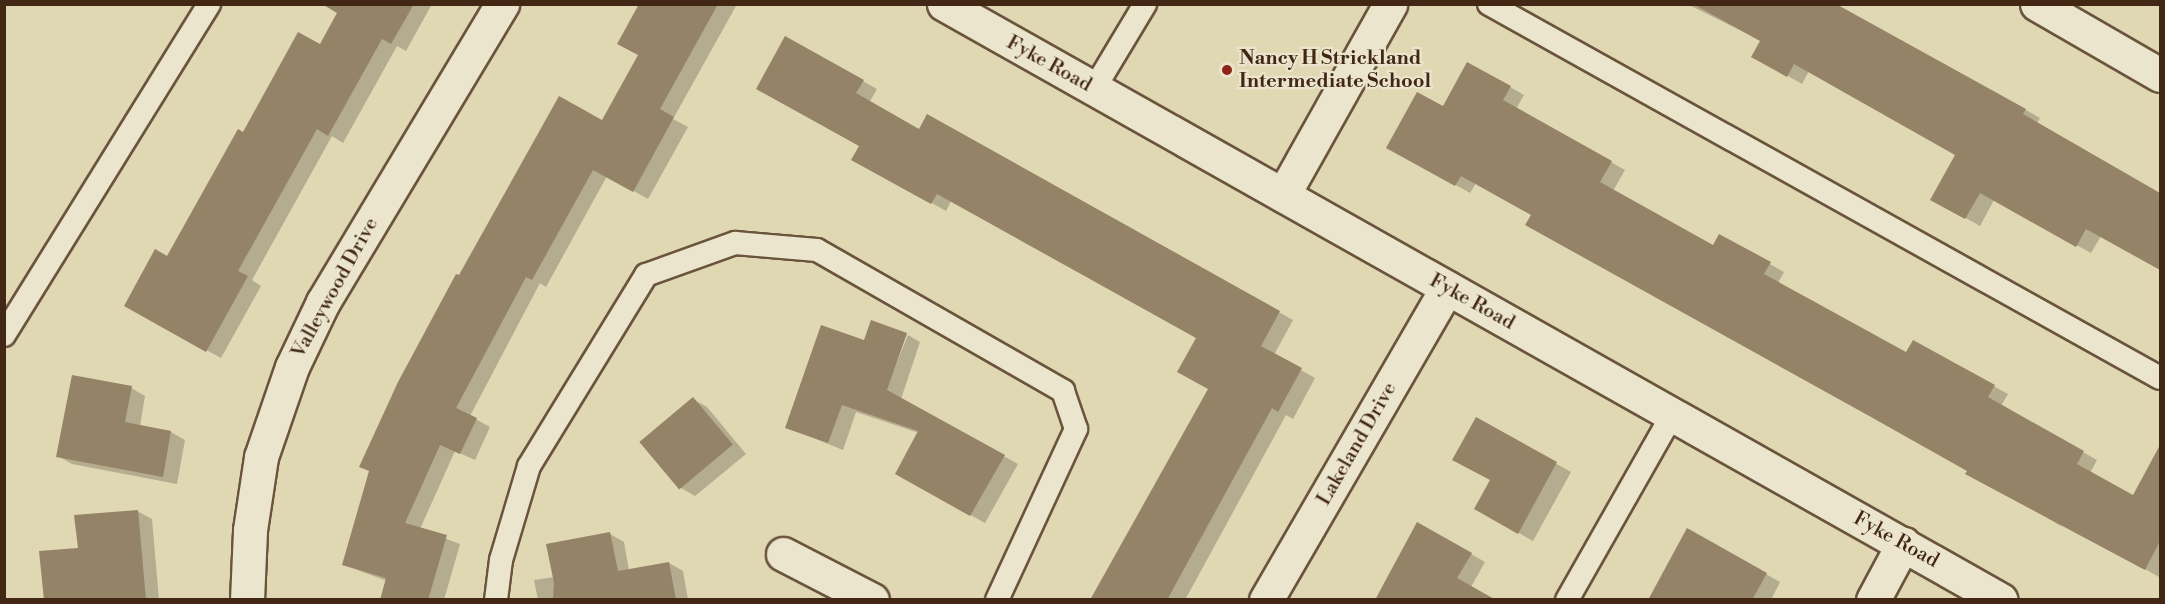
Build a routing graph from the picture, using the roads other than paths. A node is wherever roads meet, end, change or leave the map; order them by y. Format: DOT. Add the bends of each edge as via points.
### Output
graph roads {
  1 [pos="209,4"];
  2 [pos="502,4"];
  3 [pos="944,4"];
  4 [pos="1145,4"];
  5 [pos="1390,4"];
  6 [pos="1489,4"];
  7 [pos="2037,4"];
  8 [pos="2160,75"];
  9 [pos="1094,89"];
  10 [pos="1283,195"];
  11 [pos="1447,288"];
  12 [pos="4,335"];
  13 [pos="2160,378"];
  14 [pos="1672,415"];
  15 [pos="1904,544"];
  16 [pos="783,554"];
  17 [pos="247,600"];
  18 [pos="496,600"];
  19 [pos="872,600"];
  20 [pos="997,600"];
  21 [pos="1266,600"];
  22 [pos="1567,600"];
  23 [pos="1873,600"];
  24 [pos="2001,600"];
  1 -- 12 [label="lane"];
  2 -- 17 [label="street, Valleywood Drive" via="323,302 292,367 261,457 250,530"];
  3 -- 9 [label="street, Fyke Road"];
  4 -- 9 [label="lane"];
  5 -- 10 [label="street"];
  6 -- 13 [label="lane"];
  7 -- 8 [label="street"];
  9 -- 10 [label="street, Fyke Road"];
  10 -- 11 [label="street, Fyke Road"];
  11 -- 14 [label="street, Fyke Road"];
  11 -- 21 [label="street, Lakeland Drive"];
  14 -- 15 [label="street, Fyke Road"];
  14 -- 22 [label="lane"];
  15 -- 23 [label="street"];
  15 -- 24 [label="street, Fyke Road"];
  16 -- 19 [label="street"];
  18 -- 20 [label="lane" via="501,560 529,466 646,275 735,243 817,250 1063,391 1076,429"];
}
